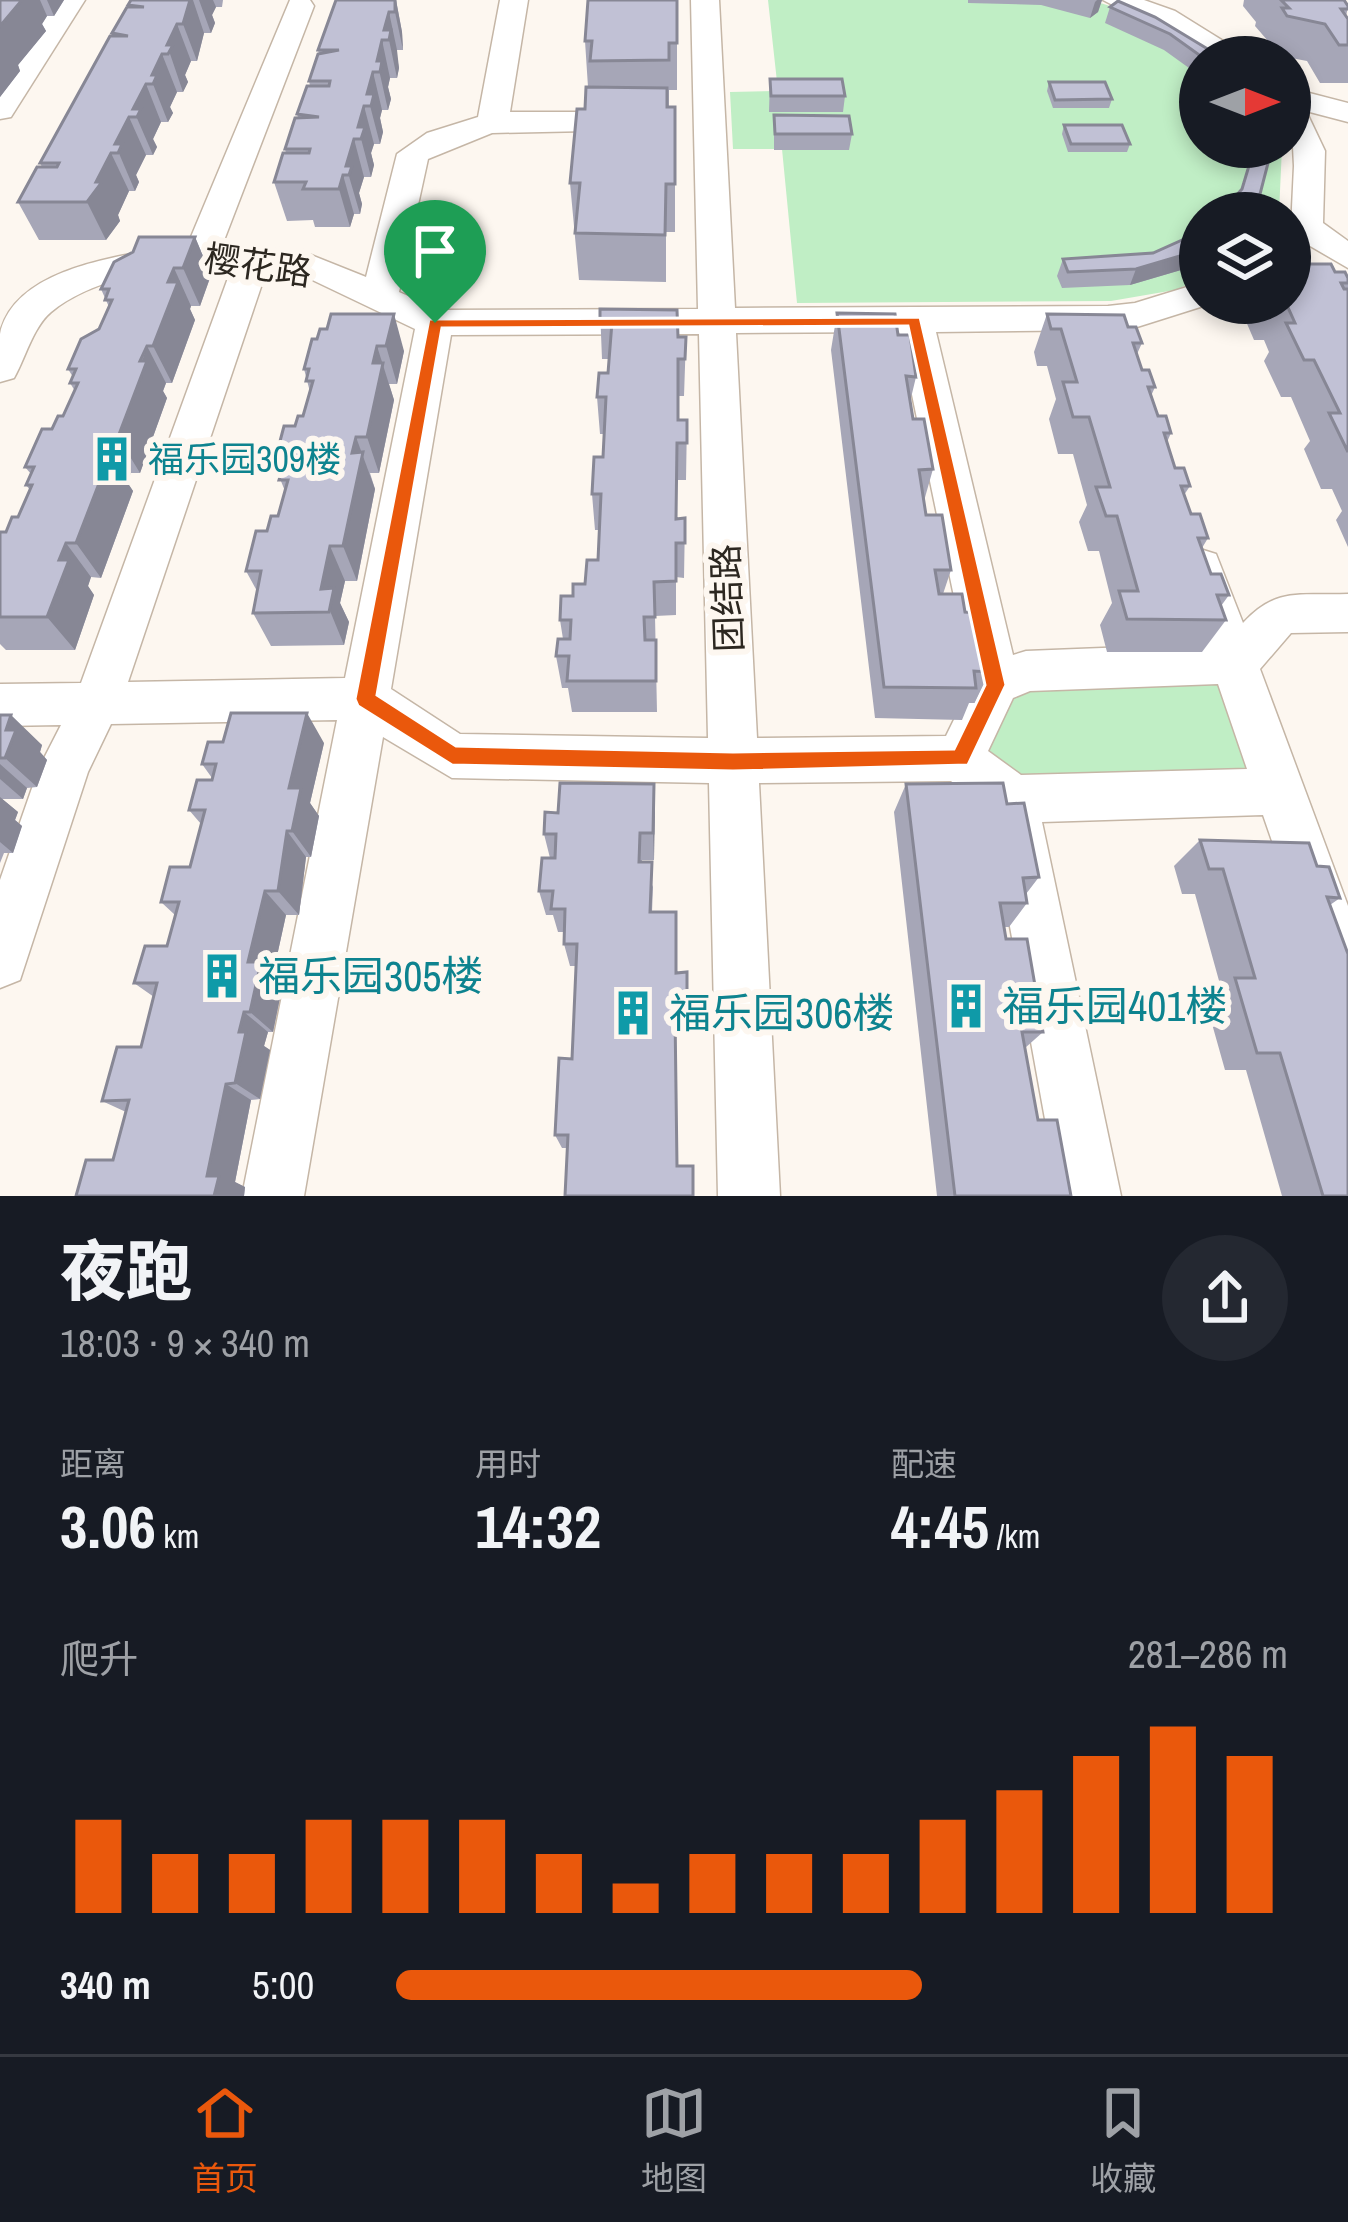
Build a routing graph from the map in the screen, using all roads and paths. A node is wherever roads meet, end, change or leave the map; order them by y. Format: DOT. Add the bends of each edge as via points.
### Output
graph roads {
  1 [pos="71,0"];
  2 [pos="514,0"];
  3 [pos="705,0"];
  4 [pos="1117,0"];
  5 [pos="1197,0"];
  6 [pos="302,4"];
  7 [pos="1202,36"];
  8 [pos="1208,36"];
  9 [pos="1311,103"];
  10 [pos="0,110"];
  11 [pos="1348,113"];
  12 [pos="493,121"];
  13 [pos="688,121"];
  14 [pos="1348,124"];
  15 [pos="1311,144"];
  16 [pos="1311,239"];
  17 [pos="202,252"];
  18 [pos="1348,257"];
  19 [pos="253,259"];
  20 [pos="379,299"];
  21 [pos="1179,302"];
  22 [pos="16,307"];
  23 [pos="1108,318"];
  24 [pos="915,321"];
  25 [pos="435,323"];
  26 [pos="717,323"];
  27 [pos="2,360"];
  28 [pos="1124,361"];
  29 [pos="1188,534"];
  30 [pos="1348,613"];
  31 [pos="1236,663"];
  32 [pos="995,685"];
  33 [pos="366,699"];
  34 [pos="97,704"];
  35 [pos="0,705"];
  36 [pos="960,758"];
  37 [pos="733,761"];
  38 [pos="1280,791"];
  39 [pos="1012,799"];
  40 [pos="0,960"];
  41 [pos="1348,982"];
  42 [pos="273,1196"];
  43 [pos="749,1196"];
  44 [pos="1090,1196"];
  1 -- 10 [label="street"];
  2 -- 12 [label="street"];
  3 -- 13 [label="street, 团结路"];
  4 -- 7 [label="street"];
  5 -- 8 [label="street"];
  6 -- 17 [label="street"];
  9 -- 11 [label="street"];
  12 -- 13 [label="street"];
  12 -- 20 [label="street" via="413,154"];
  13 -- 26 [label="street, 团结路"];
  14 -- 15 [label="street"];
  16 -- 18 [label="street"];
  17 -- 19 [label="street, 樱花路"];
  17 -- 22 [label="street, 樱花路" via="77,278"];
  19 -- 20 [label="street, 樱花路" via="311,266"];
  19 -- 34 [label="street"];
  20 -- 25 [label="street, 樱花路"];
  21 -- 23 [label="street, 樱花路"];
  22 -- 27 [label="street"];
  23 -- 24 [label="street, 樱花路"];
  23 -- 28 [label="street"];
  24 -- 26 [label="street, 樱花路"];
  24 -- 32 [label="street"];
  25 -- 26 [label="street, 樱花路"];
  25 -- 33 [label="street"];
  26 -- 37 [label="street, 团结路"];
  29 -- 31 [label="street"];
  30 -- 31 [label="street" via="1280,615"];
  31 -- 32 [label="street" via="1026,671"];
  31 -- 38 [label="street"];
  32 -- 36 [label="street"];
  33 -- 34 [label="street"];
  33 -- 37 [label="street" via="452,755"];
  33 -- 42 [label="street"];
  34 -- 35 [label="street"];
  34 -- 40 [label="street" via="64,768"];
  36 -- 37 [label="street"];
  36 -- 39 [label="street"];
  37 -- 43 [label="street, 团结路"];
  38 -- 39 [label="street"];
  38 -- 41 [label="street"];
  39 -- 44 [label="street"];
}
